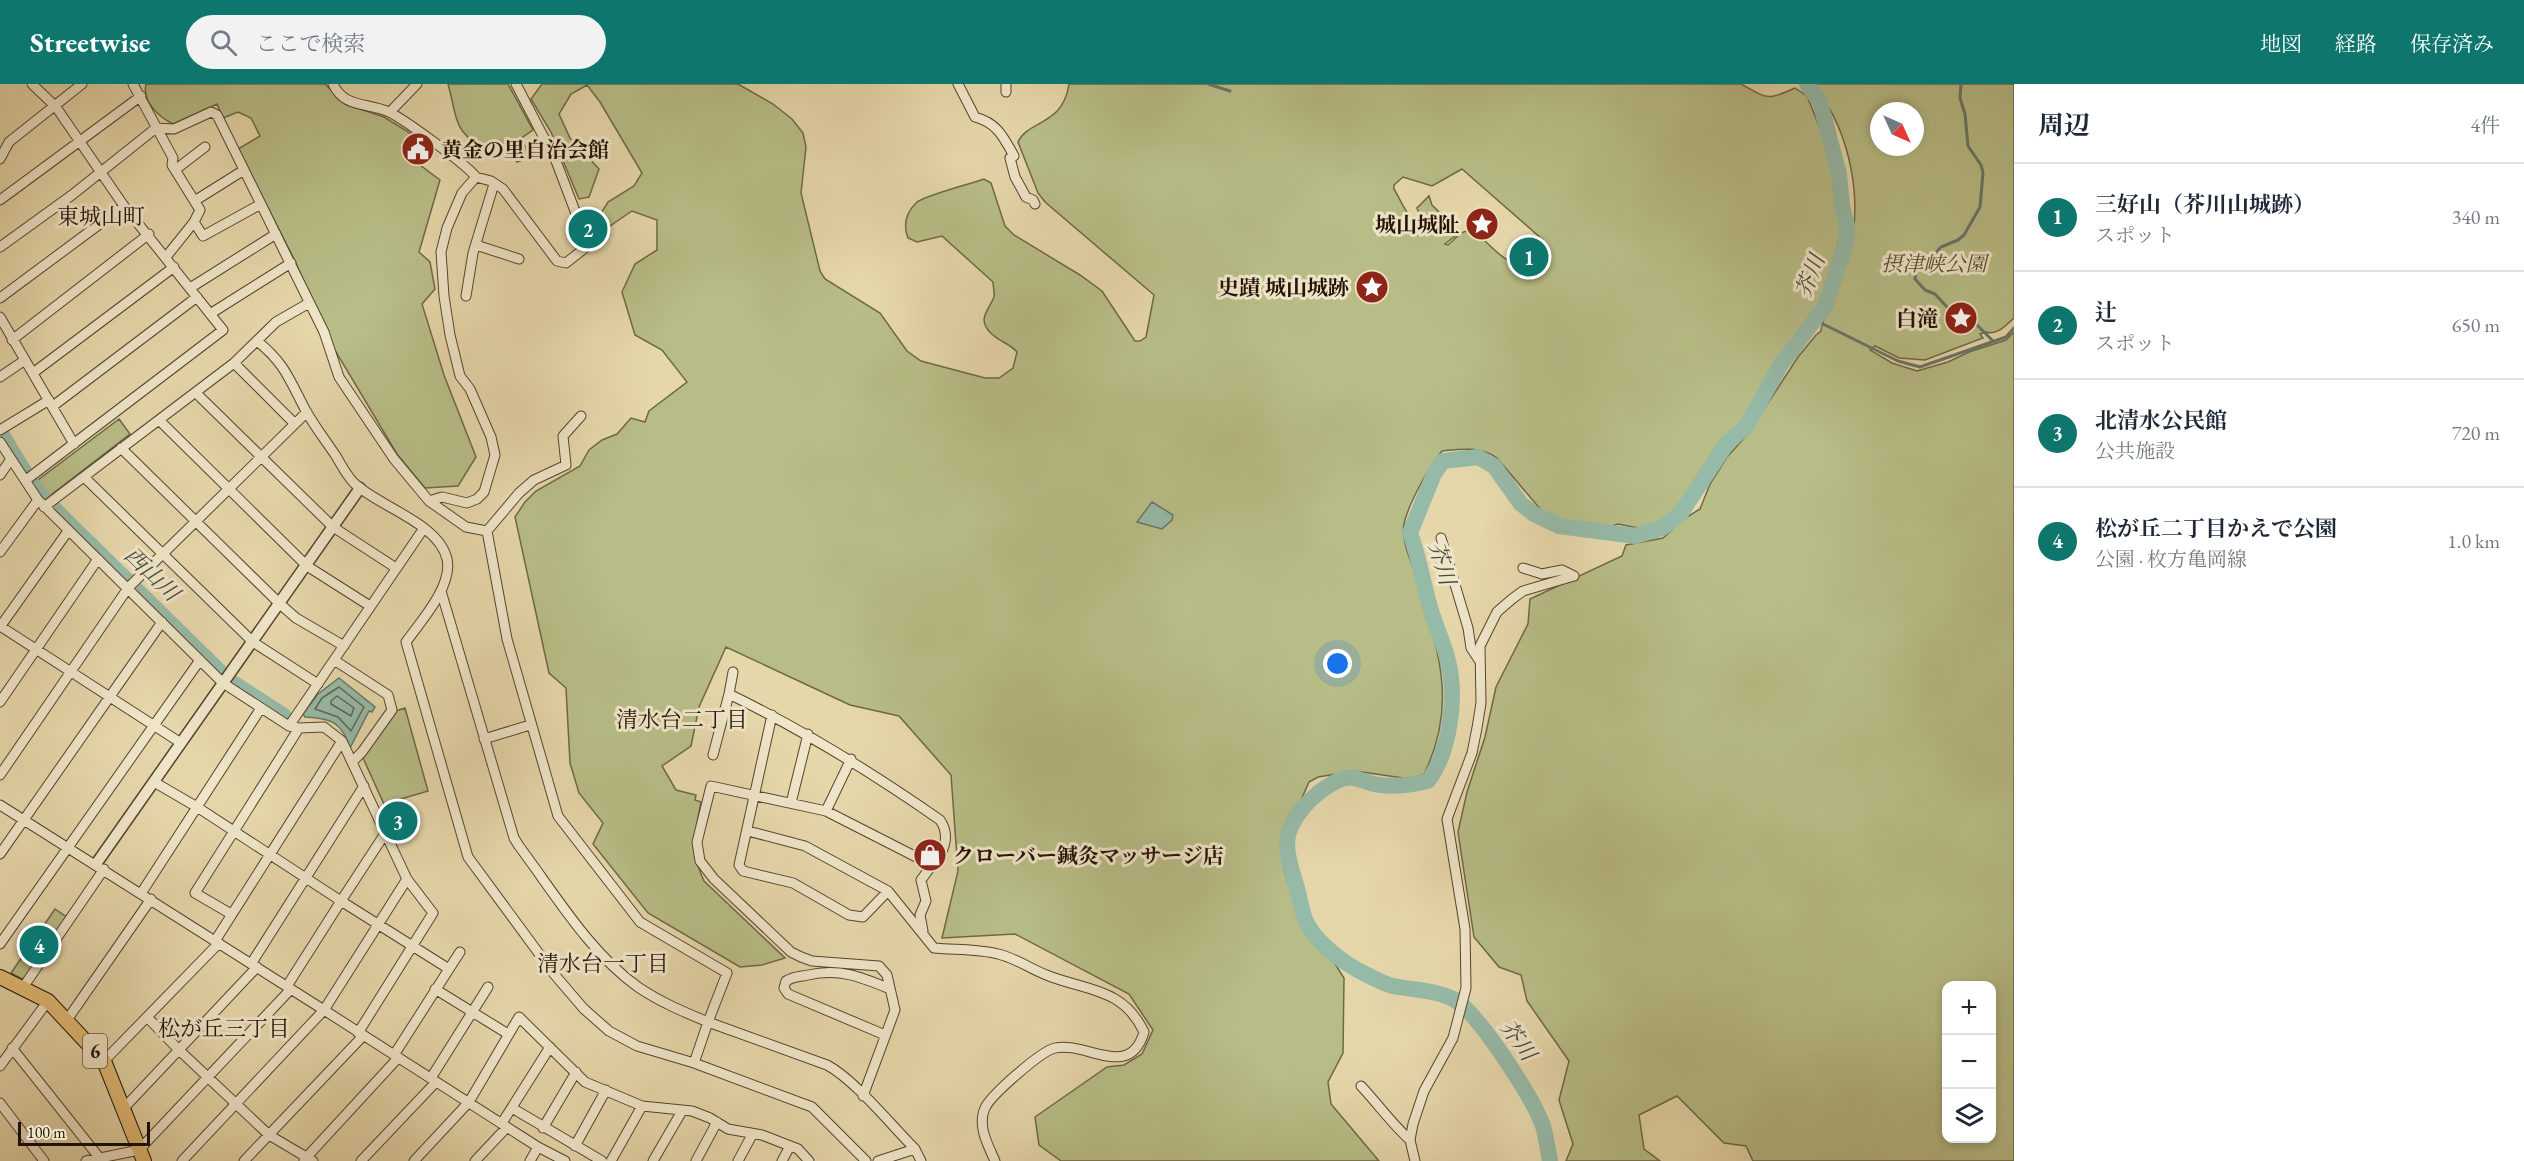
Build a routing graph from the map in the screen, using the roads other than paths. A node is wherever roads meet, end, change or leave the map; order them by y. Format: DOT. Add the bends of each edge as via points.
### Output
graph roads {
  1 [pos="32,84"];
  2 [pos="82,84"];
  3 [pos="133,84"];
  4 [pos="333,84"];
  5 [pos="417,84"];
  6 [pos="516,84"];
  7 [pos="958,84"];
  8 [pos="141,96"];
  9 [pos="56,107"];
  10 [pos="390,112"];
  11 [pos="156,128"];
  12 [pos="79,141"];
  13 [pos="205,147"];
  14 [pos="0,159"];
  15 [pos="175,170"];
  16 [pos="244,170"];
  17 [pos="101,173"];
  18 [pos="476,177"];
  19 [pos="494,184"];
  20 [pos="0,200"];
  21 [pos="196,200"];
  22 [pos="261,204"];
  23 [pos="1035,204"];
  24 [pos="124,206"];
  25 [pos="194,222"];
  26 [pos="149,234"];
  27 [pos="276,234"];
  28 [pos="476,245"];
  29 [pos="0,247"];
  30 [pos="166,257"];
  31 [pos="519,259"];
  32 [pos="291,263"];
  33 [pos="174,267"];
  34 [pos="190,288"];
  35 [pos="466,296"];
  36 [pos="197,297"];
  37 [pos="0,298"];
  38 [pos="309,303"];
  39 [pos="210,314"];
  40 [pos="1,320"];
  41 [pos="12,340"];
  42 [pos="257,341"];
  43 [pos="25,360"];
  44 [pos="234,363"];
  45 [pos="33,373"];
  46 [pos="0,377"];
  47 [pos="195,393"];
  48 [pos="51,403"];
  49 [pos="307,412"];
  50 [pos="581,416"];
  51 [pos="159,420"];
  52 [pos="295,424"];
  53 [pos="0,430"];
  54 [pos="0,442"];
  55 [pos="74,444"];
  56 [pos="122,448"];
  57 [pos="261,457"];
  58 [pos="11,459"];
  59 [pos="0,475"];
  60 [pos="84,477"];
  61 [pos="26,480"];
  62 [pos="228,488"];
  63 [pos="360,488"];
  64 [pos="429,501"];
  65 [pos="41,504"];
  66 [pos="196,521"];
  67 [pos="333,527"];
  68 [pos="424,528"];
  69 [pos="68,531"];
  70 [pos="487,531"];
  71 [pos="1441,538"];
  72 [pos="0,552"];
  73 [pos="163,553"];
  74 [pos="98,559"];
  75 [pos="307,566"];
  76 [pos="396,568"];
  77 [pos="1523,568"];
  78 [pos="129,588"];
  79 [pos="441,591"];
  80 [pos="280,604"];
  81 [pos="370,606"];
  82 [pos="162,622"];
  83 [pos="0,626"];
  84 [pos="253,642"];
  85 [pos="344,646"];
  86 [pos="37,649"];
  87 [pos="200,660"];
  88 [pos="334,660"];
  89 [pos="1479,660"];
  90 [pos="70,671"];
  91 [pos="733,672"];
  92 [pos="223,683"];
  93 [pos="318,684"];
  94 [pos="729,694"];
  95 [pos="108,697"];
  96 [pos="0,702"];
  97 [pos="261,708"];
  98 [pos="772,715"];
  99 [pos="154,724"];
  100 [pos="530,725"];
  101 [pos="289,726"];
  102 [pos="299,728"];
  103 [pos="808,734"];
  104 [pos="484,739"];
  105 [pos="342,741"];
  106 [pos="181,743"];
  107 [pos="713,755"];
  108 [pos="851,759"];
  109 [pos="352,762"];
  110 [pos="0,775"];
  111 [pos="154,782"];
  112 [pos="364,786"];
  113 [pos="754,794"];
  114 [pos="791,803"];
  115 [pos="0,805"];
  116 [pos="197,807"];
  117 [pos="826,812"];
  118 [pos="25,819"];
  119 [pos="234,831"];
  120 [pos="748,831"];
  121 [pos="386,832"];
  122 [pos="68,847"];
  123 [pos="0,854"];
  124 [pos="270,854"];
  125 [pos="932,865"];
  126 [pos="100,867"];
  127 [pos="305,877"];
  128 [pos="407,879"];
  129 [pos="888,891"];
  130 [pos="142,892"];
  131 [pos="151,898"];
  132 [pos="341,902"];
  133 [pos="231,914"];
  134 [pos="378,924"];
  135 [pos="923,931"];
  136 [pos="217,942"];
  137 [pos="0,944"];
  138 [pos="413,946"];
  139 [pos="460,952"];
  140 [pos="254,966"];
  141 [pos="449,969"];
  142 [pos="0,977"];
  143 [pos="488,987"];
  144 [pos="289,988"];
  145 [pos="22,989"];
  146 [pos="435,989"];
  147 [pos="890,989"];
  148 [pos="48,1001"];
  149 [pos="324,1010"];
  150 [pos="471,1011"];
  151 [pos="147,1017"];
  152 [pos="66,1020"];
  153 [pos="708,1022"];
  154 [pos="360,1034"];
  155 [pos="508,1034"];
  156 [pos="885,1035"];
  157 [pos="550,1047"];
  158 [pos="12,1048"];
  159 [pos="179,1050"];
  160 [pos="396,1057"];
  161 [pos="104,1061"];
  162 [pos="694,1063"];
  163 [pos="0,1066"];
  164 [pos="576,1071"];
  165 [pos="208,1078"];
  166 [pos="433,1080"];
  167 [pos="1361,1086"];
  168 [pos="606,1090"];
  169 [pos="863,1096"];
  170 [pos="469,1102"];
  171 [pos="0,1104"];
  172 [pos="237,1104"];
  173 [pos="642,1106"];
  174 [pos="124,1108"];
  175 [pos="512,1108"];
  176 [pos="682,1110"];
  177 [pos="717,1122"];
  178 [pos="505,1125"];
  179 [pos="543,1128"];
  180 [pos="269,1135"];
  181 [pos="752,1135"];
  182 [pos="1410,1140"];
  183 [pos="575,1146"];
  184 [pos="790,1146"];
  185 [pos="538,1147"];
  186 [pos="915,1149"];
  187 [pos="141,1156"];
  188 [pos="101,1159"];
  189 [pos="308,1160"];
  190 [pos="44,1161"];
  191 [pos="86,1161"];
  192 [pos="182,1161"];
  193 [pos="244,1161"];
  194 [pos="361,1161"];
  195 [pos="414,1161"];
  196 [pos="475,1161"];
  197 [pos="530,1161"];
  198 [pos="565,1161"];
  199 [pos="602,1161"];
  200 [pos="610,1161"];
  201 [pos="653,1161"];
  202 [pos="696,1161"];
  203 [pos="738,1161"];
  204 [pos="782,1161"];
  205 [pos="809,1161"];
  206 [pos="866,1161"];
  207 [pos="878,1161"];
  208 [pos="921,1161"];
  209 [pos="995,1161"];
  210 [pos="1415,1161"];
  1 -- 9 [label="street"];
  2 -- 9 [label="street"];
  3 -- 8 [label="street"];
  4 -- 10 [label="street" via="345,100"];
  5 -- 10 [label="street"];
  6 -- 19 [label="street" via="556,161 586,240 585,248 566,263 557,261 503,189"];
  7 -- 23 [label="street" via="975,117 991,122 1005,139 1014,156 1010,158 1015,177 1026,197"];
  8 -- 11 [label="street"];
  8 -- 12 [label="street"];
  9 -- 12 [label="street"];
  9 -- 14 [label="street" via="9,142"];
  10 -- 18 [label="street"];
  11 -- 15 [label="street" via="173,158"];
  11 -- 16 [label="street" via="174,129 214,113"];
  11 -- 17 [label="street"];
  12 -- 17 [label="street"];
  12 -- 20 [label="street"];
  13 -- 15 [label="street"];
  15 -- 21 [label="street"];
  16 -- 21 [label="street"];
  16 -- 22 [label="street"];
  17 -- 24 [label="street"];
  17 -- 29 [label="street"];
  18 -- 19 [label="street"];
  18 -- 64 [label="street" via="462,193 447,228 441,252 444,296 460,376 471,390 495,455 477,499 467,503 442,497"];
  19 -- 28 [label="street"];
  21 -- 25 [label="street" via="200,210"];
  22 -- 25 [label="street" via="203,236"];
  22 -- 27 [label="street"];
  24 -- 26 [label="street"];
  24 -- 37 [label="street"];
  25 -- 30 [label="street"];
  26 -- 30 [label="street"];
  26 -- 41 [label="street"];
  27 -- 32 [label="street"];
  27 -- 34 [label="street"];
  28 -- 31 [label="street"];
  28 -- 35 [label="street"];
  30 -- 33 [label="street"];
  32 -- 38 [label="street"];
  32 -- 39 [label="street"];
  33 -- 34 [label="street"];
  33 -- 45 [label="street"];
  34 -- 36 [label="street"];
  36 -- 39 [label="street"];
  36 -- 48 [label="street"];
  38 -- 42 [label="street" via="276,322"];
  38 -- 64 [label="street" via="324,332 339,377 394,459"];
  39 -- 55 [label="street" via="223,330"];
  40 -- 41 [label="street"];
  41 -- 43 [label="street"];
  42 -- 44 [label="street"];
  42 -- 49 [label="street" via="284,366"];
  43 -- 45 [label="street"];
  43 -- 46 [label="street"];
  44 -- 47 [label="street"];
  44 -- 52 [label="street"];
  45 -- 48 [label="street"];
  47 -- 51 [label="street"];
  47 -- 57 [label="street"];
  48 -- 53 [label="street"];
  48 -- 55 [label="street"];
  49 -- 52 [label="street"];
  49 -- 63 [label="street"];
  50 -- 70 [label="street" via="563,436 566,465 534,480"];
  51 -- 56 [label="street"];
  51 -- 62 [label="street"];
  52 -- 57 [label="street"];
  54 -- 58 [label="street"];
  55 -- 61 [label="street"];
  56 -- 60 [label="street"];
  56 -- 66 [label="street"];
  57 -- 62 [label="street"];
  57 -- 67 [label="street"];
  58 -- 59 [label="street"];
  58 -- 61 [label="street"];
  60 -- 65 [label="street"];
  60 -- 73 [label="street"];
  61 -- 65 [label="street"];
  62 -- 66 [label="street"];
  62 -- 75 [label="street"];
  63 -- 67 [label="street"];
  63 -- 68 [label="street"];
  64 -- 70 [label="street" via="465,527"];
  65 -- 69 [label="street"];
  65 -- 72 [label="street"];
  66 -- 73 [label="street"];
  66 -- 80 [label="street"];
  67 -- 75 [label="street"];
  67 -- 76 [label="street"];
  68 -- 76 [label="street"];
  68 -- 79 [label="street" via="442,547 447,559 447,579"];
  69 -- 74 [label="street"];
  69 -- 83 [label="street"];
  70 -- 100 [label="street" via="507,639"];
  71 -- 89 [label="street" via="1471,648"];
  73 -- 78 [label="street"];
  73 -- 84 [label="street"];
  74 -- 78 [label="street"];
  74 -- 86 [label="street"];
  75 -- 80 [label="street"];
  75 -- 81 [label="street"];
  76 -- 81 [label="street"];
  77 -- 89 [label="street" via="1542,574 1562,570 1574,576 1523,591 1497,612 1480,646"];
  78 -- 82 [label="street"];
  78 -- 90 [label="street"];
  79 -- 104 [label="street"];
  79 -- 162 [label="street" via="406,642 468,857 584,1009 609,1031 637,1046"];
  80 -- 84 [label="street"];
  80 -- 85 [label="street"];
  81 -- 85 [label="street"];
  82 -- 87 [label="street"];
  82 -- 95 [label="street"];
  83 -- 86 [label="street"];
  84 -- 92 [label="street"];
  84 -- 93 [label="street"];
  85 -- 88 [label="street"];
  86 -- 90 [label="street"];
  86 -- 96 [label="street"];
  87 -- 92 [label="street"];
  87 -- 99 [label="street"];
  88 -- 93 [label="street"];
  88 -- 109 [label="street" via="388,695 392,710"];
  89 -- 182 [label="street" via="1481,703 1477,729 1447,819 1465,929 1465,994 1458,1025 1424,1091"];
  90 -- 95 [label="street"];
  90 -- 110 [label="street"];
  91 -- 94 [label="street"];
  92 -- 97 [label="street"];
  92 -- 106 [label="street"];
  93 -- 101 [label="street"];
  94 -- 98 [label="street"];
  94 -- 107 [label="street"];
  95 -- 99 [label="street"];
  95 -- 118 [label="street"];
  97 -- 101 [label="street"];
  97 -- 116 [label="street"];
  98 -- 103 [label="street"];
  98 -- 113 [label="street"];
  99 -- 106 [label="street"];
  99 -- 122 [label="street"];
  100 -- 104 [label="street"];
  100 -- 153 [label="street" via="558,816 630,910 661,936 727,973"];
  101 -- 102 [label="street"];
  102 -- 105 [label="street" via="324,728"];
  102 -- 119 [label="street"];
  103 -- 108 [label="street"];
  103 -- 114 [label="street"];
  104 -- 153 [label="street" via="514,838 597,950 638,986"];
  105 -- 109 [label="street"];
  105 -- 124 [label="street"];
  106 -- 111 [label="street"];
  108 -- 117 [label="street"];
  108 -- 125 [label="street" via="944,825 946,842 941,856"];
  109 -- 112 [label="street"];
  111 -- 116 [label="street"];
  111 -- 126 [label="street"];
  112 -- 121 [label="street"];
  112 -- 127 [label="street"];
  113 -- 114 [label="street"];
  113 -- 120 [label="street"];
  113 -- 147 [label="street" via="711,786 697,842 700,861 731,898 791,952 812,961 879,966 887,975"];
  114 -- 117 [label="street"];
  115 -- 118 [label="street"];
  116 -- 119 [label="street"];
  116 -- 130 [label="street"];
  117 -- 125 [label="street"];
  118 -- 122 [label="street"];
  118 -- 123 [label="street"];
  119 -- 124 [label="street"];
  119 -- 133 [label="street" via="195,893"];
  120 -- 129 [label="street" via="805,846"];
  120 -- 129 [label="street" via="739,865 743,871 793,883 849,915 863,917"];
  121 -- 128 [label="street"];
  121 -- 132 [label="street"];
  122 -- 126 [label="street"];
  122 -- 137 [label="street"];
  124 -- 127 [label="street"];
  124 -- 133 [label="street"];
  125 -- 135 [label="street" via="921,880 926,902 920,915"];
  126 -- 130 [label="street"];
  126 -- 145 [label="street"];
  127 -- 132 [label="street"];
  127 -- 140 [label="street"];
  128 -- 134 [label="street"];
  128 -- 138 [label="street" via="433,913"];
  129 -- 135 [label="street"];
  130 -- 131 [label="street"];
  131 -- 136 [label="street"];
  131 -- 152 [label="street"];
  132 -- 134 [label="street"];
  132 -- 144 [label="street"];
  133 -- 136 [label="street"];
  134 -- 138 [label="street"];
  134 -- 149 [label="street"];
  135 -- 209 [label="street" via="934,948 999,954 1050,977 1104,991 1133,1015 1144,1032 1135,1049 1122,1055 1101,1056 1077,1047 1055,1048 1039,1056 985,1108 983,1132"];
  136 -- 140 [label="street"];
  136 -- 151 [label="street"];
  138 -- 141 [label="street"];
  138 -- 154 [label="street"];
  139 -- 141 [label="street"];
  140 -- 144 [label="street"];
  140 -- 159 [label="street"];
  141 -- 146 [label="street"];
  142 -- 145 [label="main road, 6"];
  143 -- 150 [label="street"];
  144 -- 149 [label="street"];
  144 -- 165 [label="street"];
  145 -- 148 [label="main road, 6"];
  146 -- 150 [label="street"];
  146 -- 160 [label="street"];
  147 -- 156 [label="street" via="895,1010"];
  147 -- 156 [label="street" via="852,974 819,972 793,976 784,987 788,994"];
  148 -- 152 [label="main road, 6"];
  148 -- 158 [label="street"];
  149 -- 154 [label="street"];
  149 -- 172 [label="street"];
  150 -- 155 [label="street"];
  150 -- 166 [label="street"];
  151 -- 159 [label="street"];
  151 -- 161 [label="street"];
  152 -- 161 [label="main road, 6"];
  153 -- 162 [label="street"];
  153 -- 169 [label="street" via="827,1065"];
  154 -- 160 [label="street"];
  154 -- 180 [label="street"];
  155 -- 157 [label="street" via="519,1017"];
  155 -- 170 [label="street"];
  156 -- 169 [label="street"];
  157 -- 164 [label="street"];
  157 -- 175 [label="street"];
  158 -- 163 [label="street"];
  158 -- 188 [label="street"];
  159 -- 165 [label="street"];
  159 -- 174 [label="street"];
  160 -- 166 [label="street"];
  160 -- 189 [label="street"];
  161 -- 174 [label="main road, 6"];
  162 -- 206 [label="street" via="812,1107"];
  164 -- 168 [label="street" via="585,1082"];
  164 -- 179 [label="street"];
  165 -- 172 [label="street"];
  165 -- 187 [label="street"];
  166 -- 170 [label="street"];
  166 -- 194 [label="street"];
  167 -- 182 [label="street"];
  168 -- 173 [label="street"];
  168 -- 183 [label="street"];
  169 -- 186 [label="street"];
  170 -- 178 [label="street"];
  170 -- 195 [label="street"];
  171 -- 190 [label="street"];
  172 -- 180 [label="street"];
  172 -- 192 [label="street"];
  173 -- 176 [label="street"];
  173 -- 200 [label="street"];
  174 -- 187 [label="main road, 6"];
  175 -- 178 [label="street"];
  175 -- 179 [label="street"];
  176 -- 177 [label="street"];
  176 -- 201 [label="street"];
  177 -- 181 [label="street"];
  177 -- 202 [label="street"];
  178 -- 185 [label="street"];
  178 -- 196 [label="street"];
  179 -- 183 [label="street"];
  180 -- 189 [label="street"];
  180 -- 193 [label="street"];
  181 -- 184 [label="street"];
  181 -- 203 [label="street"];
  182 -- 210 [label="street"];
  183 -- 199 [label="street"];
  184 -- 204 [label="street"];
  184 -- 205 [label="street"];
  185 -- 197 [label="street"];
  185 -- 198 [label="street"];
  186 -- 207 [label="street"];
  186 -- 208 [label="street"];
  187 -- 188 [label="street"];
  188 -- 191 [label="street"];
}
